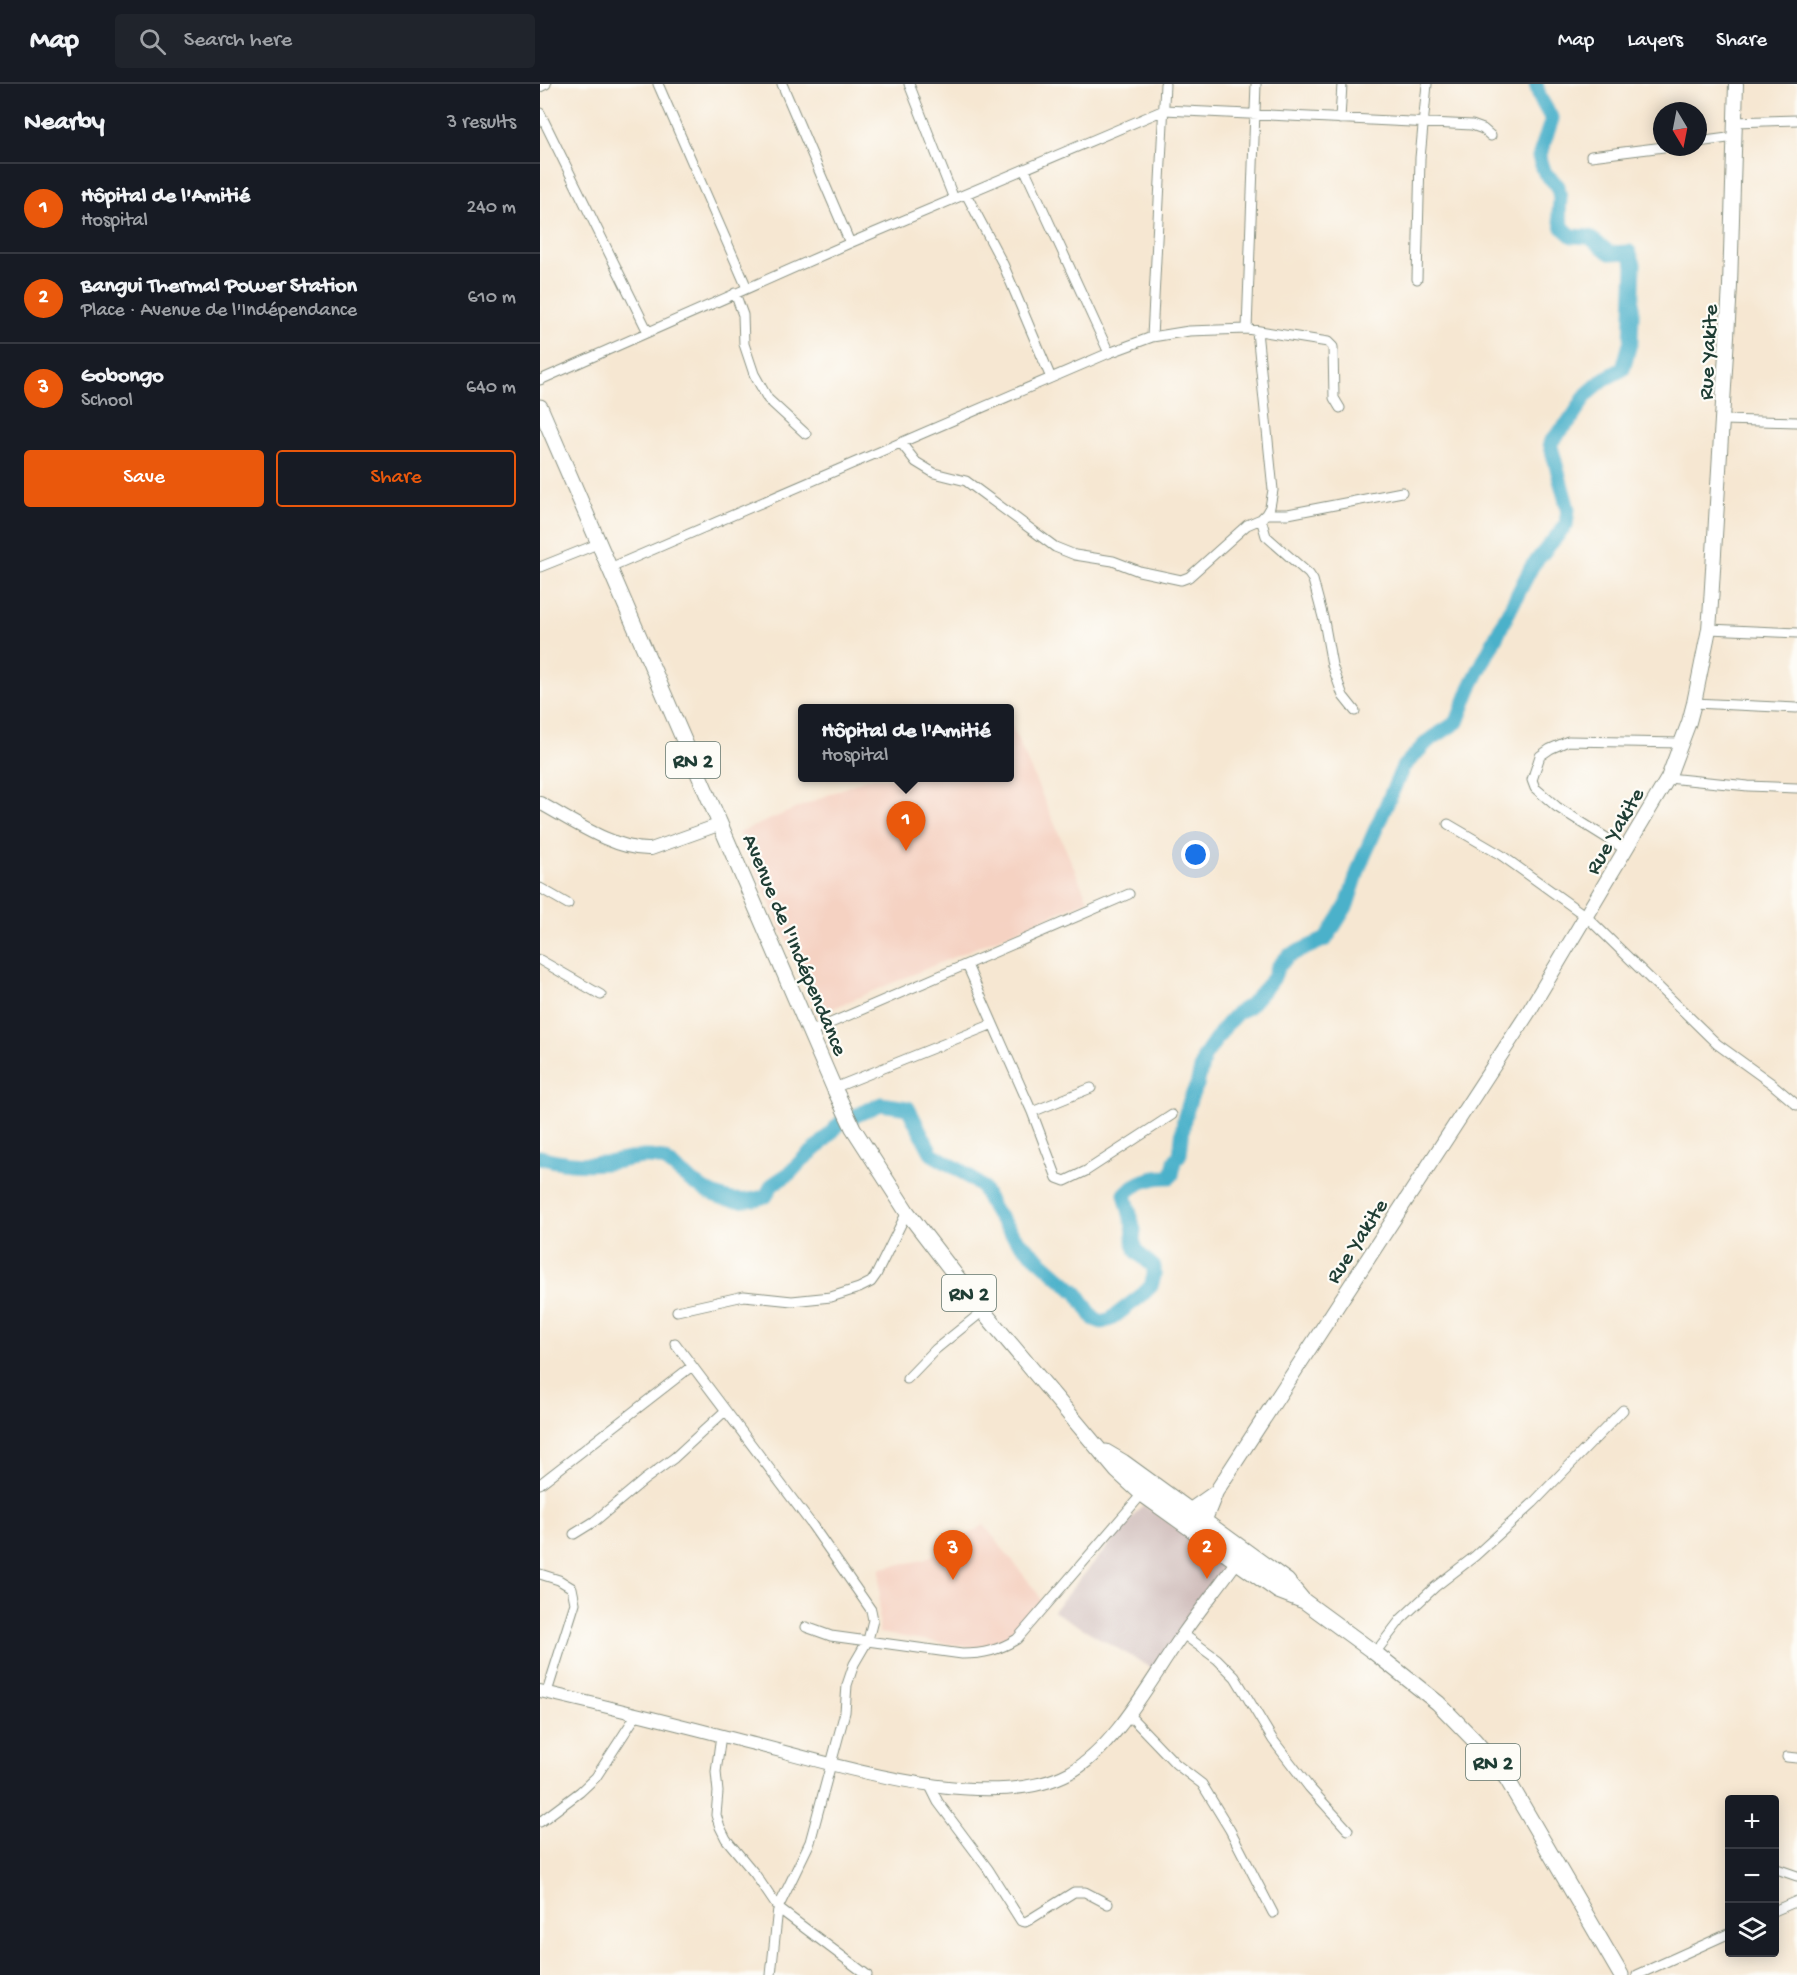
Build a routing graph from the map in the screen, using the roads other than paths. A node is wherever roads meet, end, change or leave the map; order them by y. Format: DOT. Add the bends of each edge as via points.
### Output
graph roads {
  1 [pos="546,84"];
  2 [pos="658,84"];
  3 [pos="782,84"];
  4 [pos="909,84"];
  5 [pos="1165,84"];
  6 [pos="1256,84"];
  7 [pos="1342,84"];
  8 [pos="1427,84"];
  9 [pos="1736,84"];
  10 [pos="540,87"];
  11 [pos="1164,110"];
  12 [pos="540,113"];
  13 [pos="1256,114"];
  14 [pos="1340,119"];
  15 [pos="1797,120"];
  16 [pos="1423,122"];
  17 [pos="1736,122"];
  18 [pos="1491,136"];
  19 [pos="1735,137"];
  20 [pos="1707,141"];
  21 [pos="1653,148"];
  22 [pos="1591,156"];
  23 [pos="1025,170"];
  24 [pos="966,194"];
  25 [pos="954,199"];
  26 [pos="850,243"];
  27 [pos="1417,279"];
  28 [pos="747,288"];
  29 [pos="735,293"];
  30 [pos="1247,329"];
  31 [pos="1257,331"];
  32 [pos="648,332"];
  33 [pos="1152,337"];
  34 [pos="1109,353"];
  35 [pos="1051,378"];
  36 [pos="540,380"];
  37 [pos="540,407"];
  38 [pos="1340,408"];
  39 [pos="1723,420"];
  40 [pos="1797,422"];
  41 [pos="806,434"];
  42 [pos="901,443"];
  43 [pos="1402,492"];
  44 [pos="1264,516"];
  45 [pos="600,543"];
  46 [pos="540,567"];
  47 [pos="610,568"];
  48 [pos="1708,629"];
  49 [pos="1797,633"];
  50 [pos="1694,703"];
  51 [pos="1797,708"];
  52 [pos="1355,711"];
  53 [pos="1681,743"];
  54 [pos="1668,778"];
  55 [pos="1797,788"];
  56 [pos="540,803"];
  57 [pos="721,824"];
  58 [pos="1448,824"];
  59 [pos="1626,850"];
  60 [pos="540,888"];
  61 [pos="1129,894"];
  62 [pos="568,904"];
  63 [pos="1587,917"];
  64 [pos="540,960"];
  65 [pos="967,965"];
  66 [pos="601,995"];
  67 [pos="993,1024"];
  68 [pos="810,1032"];
  69 [pos="834,1088"];
  70 [pos="1091,1088"];
  71 [pos="1796,1102"];
  72 [pos="1032,1112"];
  73 [pos="1172,1115"];
  74 [pos="907,1212"];
  75 [pos="677,1311"];
  76 [pos="983,1311"];
  77 [pos="675,1343"];
  78 [pos="692,1366"];
  79 [pos="907,1379"];
  80 [pos="1623,1410"];
  81 [pos="725,1411"];
  82 [pos="1098,1448"];
  83 [pos="540,1484"];
  84 [pos="1216,1492"];
  85 [pos="1143,1494"];
  86 [pos="1185,1516"];
  87 [pos="1200,1527"];
  88 [pos="574,1534"];
  89 [pos="1241,1556"];
  90 [pos="540,1574"];
  91 [pos="806,1627"];
  92 [pos="1183,1634"];
  93 [pos="868,1640"];
  94 [pos="1375,1653"];
  95 [pos="544,1691"];
  96 [pos="637,1714"];
  97 [pos="1128,1714"];
  98 [pos="721,1735"];
  99 [pos="1786,1757"];
  100 [pos="1797,1758"];
  101 [pos="831,1763"];
  102 [pos="929,1784"];
  103 [pos="540,1822"];
  104 [pos="1348,1830"];
  105 [pos="1779,1870"];
  106 [pos="1797,1876"];
  107 [pos="1797,1901"];
  108 [pos="1108,1904"];
  109 [pos="778,1908"];
  110 [pos="1779,1909"];
  111 [pos="1273,1913"];
  112 [pos="1725,1935"];
  113 [pos="771,1975"];
  114 [pos="867,1975"];
  115 [pos="1621,1975"];
  116 [pos="1637,1975"];
  1 -- 10 [label="street"];
  2 -- 28 [label="street"];
  3 -- 26 [label="street"];
  4 -- 25 [label="street"];
  5 -- 11 [label="street"];
  6 -- 13 [label="street"];
  7 -- 14 [label="street"];
  8 -- 16 [label="street"];
  9 -- 17 [label="main road, Rue Yakite"];
  11 -- 13 [label="street"];
  11 -- 23 [label="street"];
  11 -- 33 [label="street"];
  12 -- 32 [label="street"];
  13 -- 14 [label="street"];
  13 -- 30 [label="street"];
  14 -- 16 [label="street"];
  15 -- 17 [label="street"];
  16 -- 18 [label="street" via="1472,125"];
  16 -- 27 [label="street"];
  17 -- 19 [label="main road, Rue Yakite"];
  19 -- 20 [label="street"];
  19 -- 39 [label="main road, Rue Yakite"];
  21 -- 22 [label="street"];
  23 -- 24 [label="street"];
  23 -- 34 [label="street"];
  24 -- 25 [label="street"];
  24 -- 35 [label="street" via="1003,264"];
  25 -- 26 [label="street"];
  26 -- 28 [label="street"];
  28 -- 29 [label="street"];
  29 -- 32 [label="street"];
  29 -- 41 [label="street" via="754,374 768,399"];
  30 -- 31 [label="street"];
  30 -- 33 [label="street"];
  31 -- 38 [label="street" via="1328,342 1333,347 1334,398"];
  31 -- 44 [label="street" via="1273,490"];
  32 -- 36 [label="street"];
  33 -- 34 [label="street"];
  34 -- 35 [label="street"];
  35 -- 42 [label="street"];
  37 -- 45 [label="main road, Avenue de l'Indépendance / RN 2"];
  39 -- 40 [label="street"];
  39 -- 48 [label="main road, Rue Yakite"];
  42 -- 44 [label="street" via="916,462 934,473 966,481 1055,546 1075,555 1180,580 1196,573 1247,525"];
  42 -- 47 [label="street"];
  43 -- 44 [label="street"];
  44 -- 52 [label="street" via="1266,536 1313,580 1332,665 1343,696"];
  45 -- 46 [label="street"];
  45 -- 47 [label="main road, Avenue de l'Indépendance / RN 2"];
  47 -- 57 [label="main road, Avenue de l'Indépendance / RN 2"];
  48 -- 49 [label="street"];
  48 -- 50 [label="main road, Rue Yakite"];
  50 -- 51 [label="street"];
  50 -- 53 [label="main road, Rue Yakite"];
  53 -- 54 [label="main road, Rue Yakite"];
  53 -- 59 [label="street" via="1568,741 1540,756 1532,780 1535,788 1557,807"];
  54 -- 55 [label="street"];
  54 -- 59 [label="main road, Rue Yakite"];
  56 -- 57 [label="street" via="589,830 640,850"];
  57 -- 68 [label="main road, Avenue de l'Indépendance / RN 2"];
  58 -- 63 [label="street" via="1501,855"];
  59 -- 63 [label="main road, Rue Yakite"];
  60 -- 62 [label="street"];
  61 -- 65 [label="street"];
  63 -- 71 [label="street" via="1717,1044"];
  63 -- 84 [label="main road, Rue Yakite" via="1528,1014"];
  64 -- 66 [label="street"];
  65 -- 67 [label="street"];
  65 -- 68 [label="street"];
  67 -- 69 [label="street"];
  67 -- 72 [label="street"];
  68 -- 69 [label="main road, Avenue de l'Indépendance / RN 2"];
  69 -- 74 [label="main road, Avenue de l'Indépendance / RN 2" via="854,1128"];
  70 -- 72 [label="street"];
  72 -- 73 [label="street" via="1057,1178 1065,1181"];
  74 -- 75 [label="street" via="876,1275 859,1288 831,1297 792,1301 744,1296"];
  74 -- 76 [label="main road, Avenue de l'Indépendance / RN 2"];
  76 -- 79 [label="street" via="936,1349"];
  76 -- 82 [label="main road, Avenue de l'Indépendance / RN 2"];
  77 -- 78 [label="street"];
  78 -- 81 [label="street"];
  78 -- 83 [label="street"];
  80 -- 94 [label="street" via="1533,1503 1401,1619"];
  81 -- 88 [label="street" via="674,1458"];
  81 -- 93 [label="street" via="871,1610"];
  82 -- 85 [label="main road, Avenue de l'Indépendance / RN 2" via="1117,1472"];
  82 -- 86 [label="main road, Avenue de l'Indépendance / RN 2" via="1123,1462"];
  84 -- 86 [label="main road, Rue Yakite"];
  84 -- 87 [label="main road, Rue Yakite"];
  85 -- 86 [label="main road, Avenue de l'Indépendance / RN 2"];
  85 -- 93 [label="street" via="1017,1639 1002,1648 983,1654 962,1654"];
  86 -- 87 [label="main road, Avenue de l'Indépendance / RN 2"];
  87 -- 89 [label="main road, Avenue de l'Indépendance / RN 2"];
  89 -- 92 [label="street"];
  89 -- 94 [label="main road, Avenue de l'Indépendance / RN 2" via="1287,1581 1304,1601"];
  90 -- 95 [label="street" via="572,1588 575,1603"];
  91 -- 93 [label="street" via="831,1636"];
  92 -- 97 [label="street"];
  92 -- 104 [label="street" via="1235,1677 1273,1740"];
  93 -- 101 [label="street" via="847,1685 845,1712"];
  94 -- 115 [label="main road, Avenue de l'Indépendance / RN 2" via="1438,1703 1507,1779"];
  95 -- 96 [label="street"];
  96 -- 98 [label="street"];
  96 -- 103 [label="street" via="596,1777"];
  97 -- 102 [label="street" via="1094,1755 1070,1773 1047,1782 997,1789"];
  97 -- 111 [label="street" via="1176,1764 1202,1784"];
  98 -- 101 [label="street"];
  98 -- 109 [label="street" via="716,1815 726,1839"];
  99 -- 100 [label="street"];
  101 -- 102 [label="street" via="890,1779"];
  101 -- 109 [label="street" via="810,1842"];
  102 -- 108 [label="street" via="1021,1921 1074,1892 1085,1892"];
  105 -- 106 [label="street"];
  107 -- 110 [label="street"];
  109 -- 113 [label="street"];
  109 -- 114 [label="street"];
  112 -- 116 [label="street"];
}
